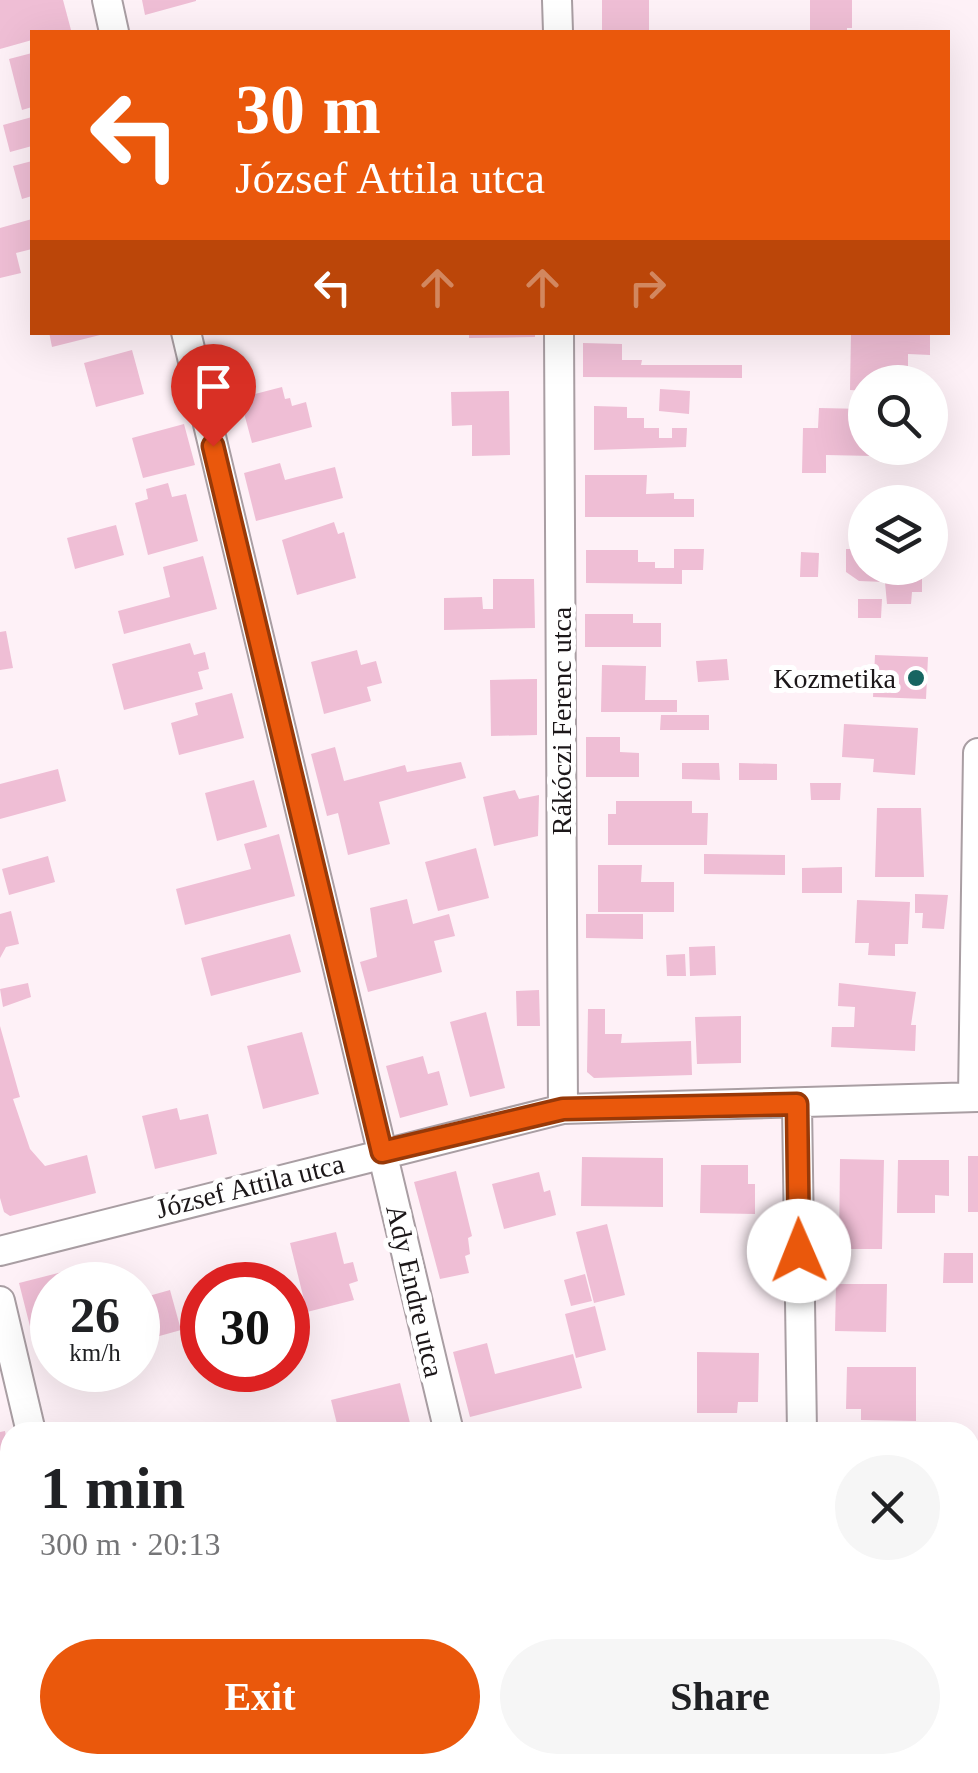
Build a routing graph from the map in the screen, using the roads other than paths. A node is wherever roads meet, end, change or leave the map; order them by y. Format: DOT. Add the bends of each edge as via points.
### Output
graph roads {
  1 [pos="107,0"];
  2 [pos="558,0"];
  3 [pos="114,30"];
  4 [pos="558,30"];
  5 [pos="187,335"];
  6 [pos="559,335"];
  7 [pos="978,752"];
  8 [pos="976,1098"];
  9 [pos="797,1104"];
  10 [pos="563,1109"];
  11 [pos="382,1152"];
  12 [pos="0,1251"];
  13 [pos="0,1301"];
  14 [pos="30,1422"];
  15 [pos="447,1422"];
  16 [pos="802,1422"];
  1 -- 3 [label="street"];
  2 -- 4 [label="street"];
  5 -- 11 [label="street, Ady Endre utca"];
  6 -- 10 [label="street, Rákóczi Ferenc utca"];
  7 -- 8 [label="street"];
  8 -- 9 [label="street, József Attila utca"];
  9 -- 10 [label="street, József Attila utca"];
  9 -- 16 [label="street"];
  10 -- 11 [label="street, József Attila utca"];
  11 -- 12 [label="street, József Attila utca"];
  11 -- 15 [label="street, Ady Endre utca"];
  13 -- 14 [label="street"];
}
